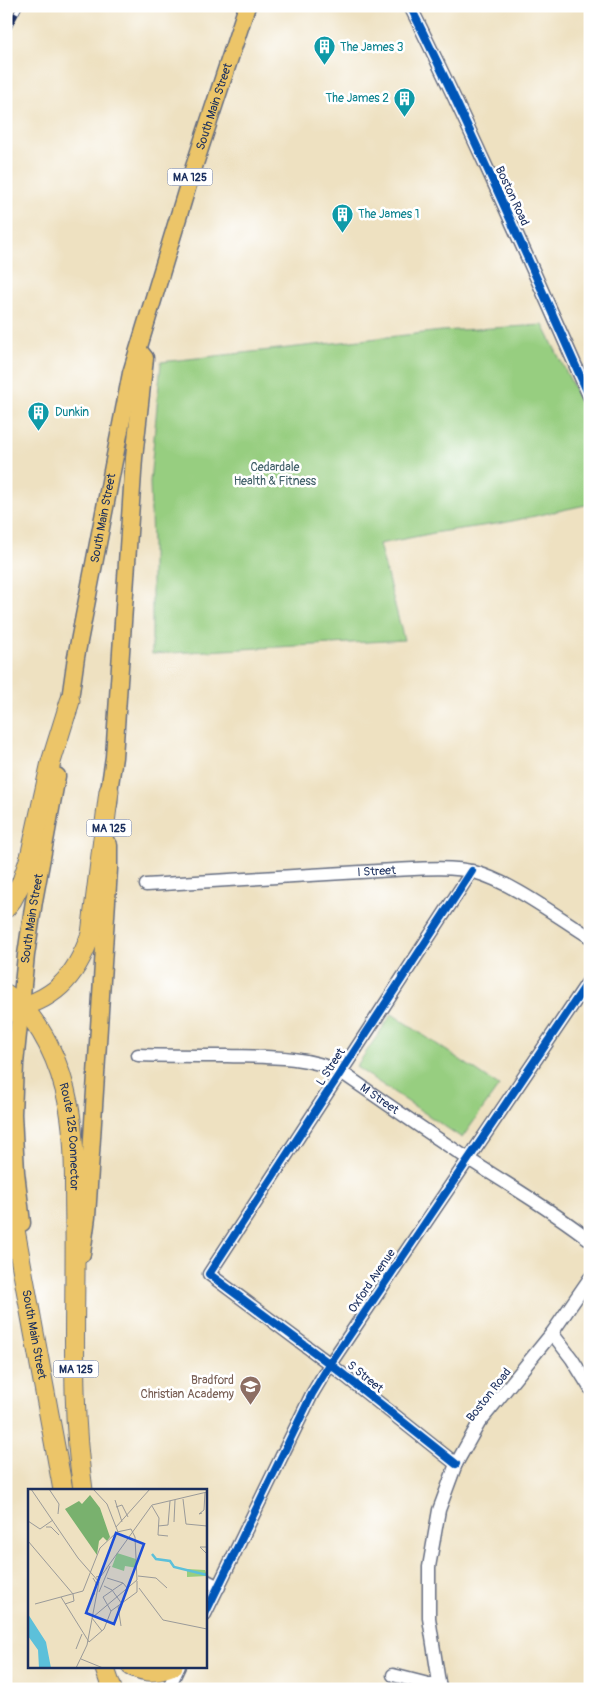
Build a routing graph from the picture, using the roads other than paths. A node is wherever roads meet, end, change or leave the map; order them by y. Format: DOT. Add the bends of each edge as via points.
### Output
graph roads {
  1 [pos="247,6"];
  2 [pos="410,6"];
  3 [pos="139,350"];
  4 [pos="590,398"];
  5 [pos="70,701"];
  6 [pos="109,791"];
  7 [pos="472,871"];
  8 [pos="146,885"];
  9 [pos="6,908"];
  10 [pos="590,937"];
  11 [pos="590,979"];
  12 [pos="6,994"];
  13 [pos="14,1009"];
  14 [pos="138,1056"];
  15 [pos="341,1072"];
  16 [pos="468,1159"];
  17 [pos="6,1182"];
  18 [pos="590,1240"];
  19 [pos="21,1258"];
  20 [pos="209,1274"];
  21 [pos="590,1278"];
  22 [pos="76,1298"];
  23 [pos="552,1333"];
  24 [pos="330,1364"];
  25 [pos="590,1388"];
  26 [pos="456,1464"];
  27 [pos="63,1489"];
  28 [pos="84,1489"];
  29 [pos="206,1580"];
  30 [pos="219,1587"];
  31 [pos="206,1612"];
  32 [pos="105,1668"];
  33 [pos="111,1668"];
  34 [pos="138,1668"];
  35 [pos="168,1668"];
  36 [pos="178,1668"];
  37 [pos="393,1676"];
  38 [pos="440,1688"];
  39 [pos="113,1689"];
  40 [pos="168,1689"];
  1 -- 3 [label="main road, South Main Street / MA 125" via="188,185"];
  2 -- 4 [label="street, Boston Road" via="502,198"];
  3 -- 5 [label="main road, South Main Street / MA 125" via="126,397"];
  3 -- 6 [label="main road, South Main Street / MA 125" via="145,358 134,458"];
  5 -- 9 [label="highway" via="51,762 30,857 22,881"];
  5 -- 13 [label="main road, South Main Street / MA 125"];
  6 -- 13 [label="highway" via="91,934 86,947 64,984 42,1000"];
  6 -- 22 [label="main road, South Main Street / MA 125" via="109,869 87,1217"];
  7 -- 8 [label="street, I Street" via="402,869"];
  7 -- 10 [label="street, I Street" via="512,888"];
  7 -- 15 [label="street, L Street"];
  11 -- 16 [label="street, Oxford Avenue"];
  12 -- 13 [label="highway, Route 125 Connector"];
  13 -- 19 [label="main road, South Main Street / MA 125" via="13,1114 23,1233"];
  13 -- 22 [label="highway, Route 125 Connector" via="37,1025 59,1071 70,1114 74,1150"];
  14 -- 15 [label="street, M Street" via="278,1057 308,1060"];
  15 -- 16 [label="street, M Street"];
  15 -- 20 [label="street, L Street"];
  16 -- 18 [label="street, M Street"];
  16 -- 24 [label="street, Oxford Avenue"];
  17 -- 19 [label="highway"];
  19 -- 27 [label="highway, South Main Street / MA 125"];
  20 -- 24 [label="street, S Street"];
  21 -- 23 [label="street, Boston Road"];
  22 -- 28 [label="highway, South Main Street / MA 125" via="76,1395"];
  23 -- 25 [label="street"];
  23 -- 26 [label="street, Boston Road" via="479,1423"];
  24 -- 26 [label="street, S Street"];
  24 -- 30 [label="street, Oxford Avenue" via="312,1394"];
  26 -- 38 [label="street, Boston Road" via="439,1510 429,1567 430,1618"];
  29 -- 30 [label="street"];
  30 -- 31 [label="street, Oxford Avenue"];
  32 -- 39 [label="highway"];
  33 -- 39 [label="highway"];
  34 -- 35 [label="highway" via="151,1672"];
  36 -- 40 [label="street"];
  37 -- 38 [label="street"];
}
